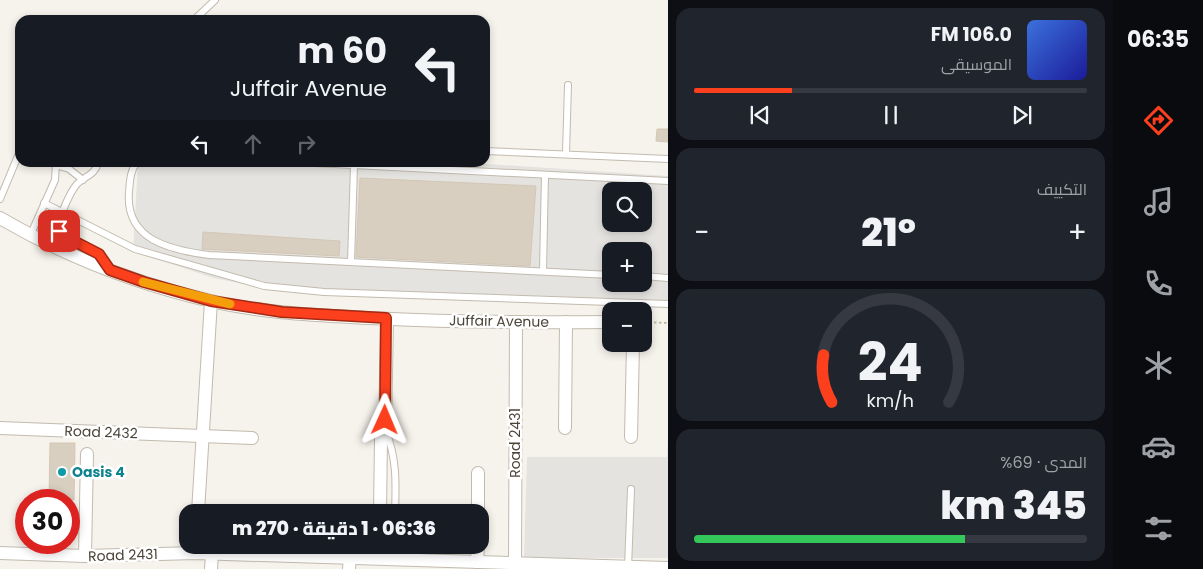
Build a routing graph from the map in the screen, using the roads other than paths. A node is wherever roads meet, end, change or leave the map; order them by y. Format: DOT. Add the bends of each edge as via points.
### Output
graph roads {
  1 [pos="215,0"];
  2 [pos="199,15"];
  3 [pos="568,85"];
  4 [pos="490,151"];
  5 [pos="566,154"];
  6 [pos="668,159"];
  7 [pos="15,162"];
  8 [pos="56,167"];
  9 [pos="72,167"];
  10 [pos="96,167"];
  11 [pos="132,167"];
  12 [pos="354,167"];
  13 [pos="375,167"];
  14 [pos="545,175"];
  15 [pos="83,180"];
  16 [pos="668,181"];
  17 [pos="0,196"];
  18 [pos="44,203"];
  19 [pos="63,211"];
  20 [pos="0,218"];
  21 [pos="30,236"];
  22 [pos="351,262"];
  23 [pos="110,270"];
  24 [pos="543,272"];
  25 [pos="602,275"];
  26 [pos="652,277"];
  27 [pos="668,278"];
  28 [pos="211,301"];
  29 [pos="668,304"];
  30 [pos="386,318"];
  31 [pos="566,322"];
  32 [pos="602,322"];
  33 [pos="516,323"];
  34 [pos="633,352"];
  35 [pos="0,428"];
  36 [pos="565,428"];
  37 [pos="385,431"];
  38 [pos="203,436"];
  39 [pos="631,437"];
  40 [pos="252,438"];
  41 [pos="87,454"];
  42 [pos="478,473"];
  43 [pos="631,490"];
  44 [pos="199,504"];
  45 [pos="380,504"];
  46 [pos="395,504"];
  47 [pos="478,504"];
  48 [pos="179,550"];
  49 [pos="0,554"];
  50 [pos="212,554"];
  51 [pos="246,554"];
  52 [pos="395,554"];
  53 [pos="478,554"];
  54 [pos="85,556"];
  55 [pos="350,557"];
  56 [pos="395,558"];
  57 [pos="478,562"];
  58 [pos="515,563"];
  59 [pos="454,565"];
  60 [pos="628,568"];
  61 [pos="664,568"];
  62 [pos="212,569"];
  1 -- 2 [label="lane"];
  3 -- 5 [label="lane"];
  4 -- 5 [label="lane"];
  5 -- 6 [label="lane"];
  7 -- 17 [label="lane"];
  8 -- 18 [label="lane" via="56,175"];
  9 -- 15 [label="lane"];
  10 -- 15 [label="lane, Juffair Avenue" via="92,176"];
  11 -- 22 [label="lane" via="128,199 132,221 142,232 162,244 210,255"];
  12 -- 22 [label="lane"];
  13 -- 14 [label="lane"];
  14 -- 16 [label="lane"];
  14 -- 24 [label="lane"];
  15 -- 19 [label="lane, Juffair Avenue" via="74,189"];
  18 -- 19 [label="lane"];
  18 -- 21 [label="lane"];
  19 -- 23 [label="lane, Juffair Avenue" via="57,224 59,231 99,254"];
  19 -- 29 [label="lane" via="135,249 264,286 324,292"];
  20 -- 21 [label="street, Juffair Avenue"];
  21 -- 23 [label="street, Juffair Avenue"];
  22 -- 24 [label="lane"];
  23 -- 28 [label="street, Juffair Avenue"];
  24 -- 25 [label="lane"];
  26 -- 27 [label="lane"];
  28 -- 30 [label="street, Juffair Avenue" via="282,312"];
  28 -- 38 [label="street"];
  30 -- 33 [label="street, Juffair Avenue"];
  30 -- 37 [label="street"];
  31 -- 32 [label="street, Juffair Avenue"];
  31 -- 33 [label="street, Juffair Avenue"];
  31 -- 36 [label="street"];
  33 -- 58 [label="street, Road 2431"];
  34 -- 39 [label="street"];
  35 -- 38 [label="street, Road 2432"];
  37 -- 45 [label="street" via="381,439"];
  37 -- 46 [label="lane" via="392,446 396,474"];
  38 -- 40 [label="street, Road 2432"];
  38 -- 44 [label="street"];
  41 -- 54 [label="street"];
  42 -- 47 [label="street"];
  43 -- 60 [label="lane"];
  48 -- 54 [label="street, Road 2431"];
  49 -- 54 [label="street, Road 2431"];
  50 -- 62 [label="street"];
  51 -- 55 [label="street, Road 2431"];
  52 -- 56 [label="lane"];
  53 -- 57 [label="street"];
  55 -- 56 [label="street, Road 2431"];
  56 -- 59 [label="street, Road 2431"];
  57 -- 58 [label="street, Road 2431"];
  57 -- 59 [label="street, Road 2431"];
  58 -- 60 [label="street, Road 2431"];
  60 -- 61 [label="street, Road 2431"];
}
